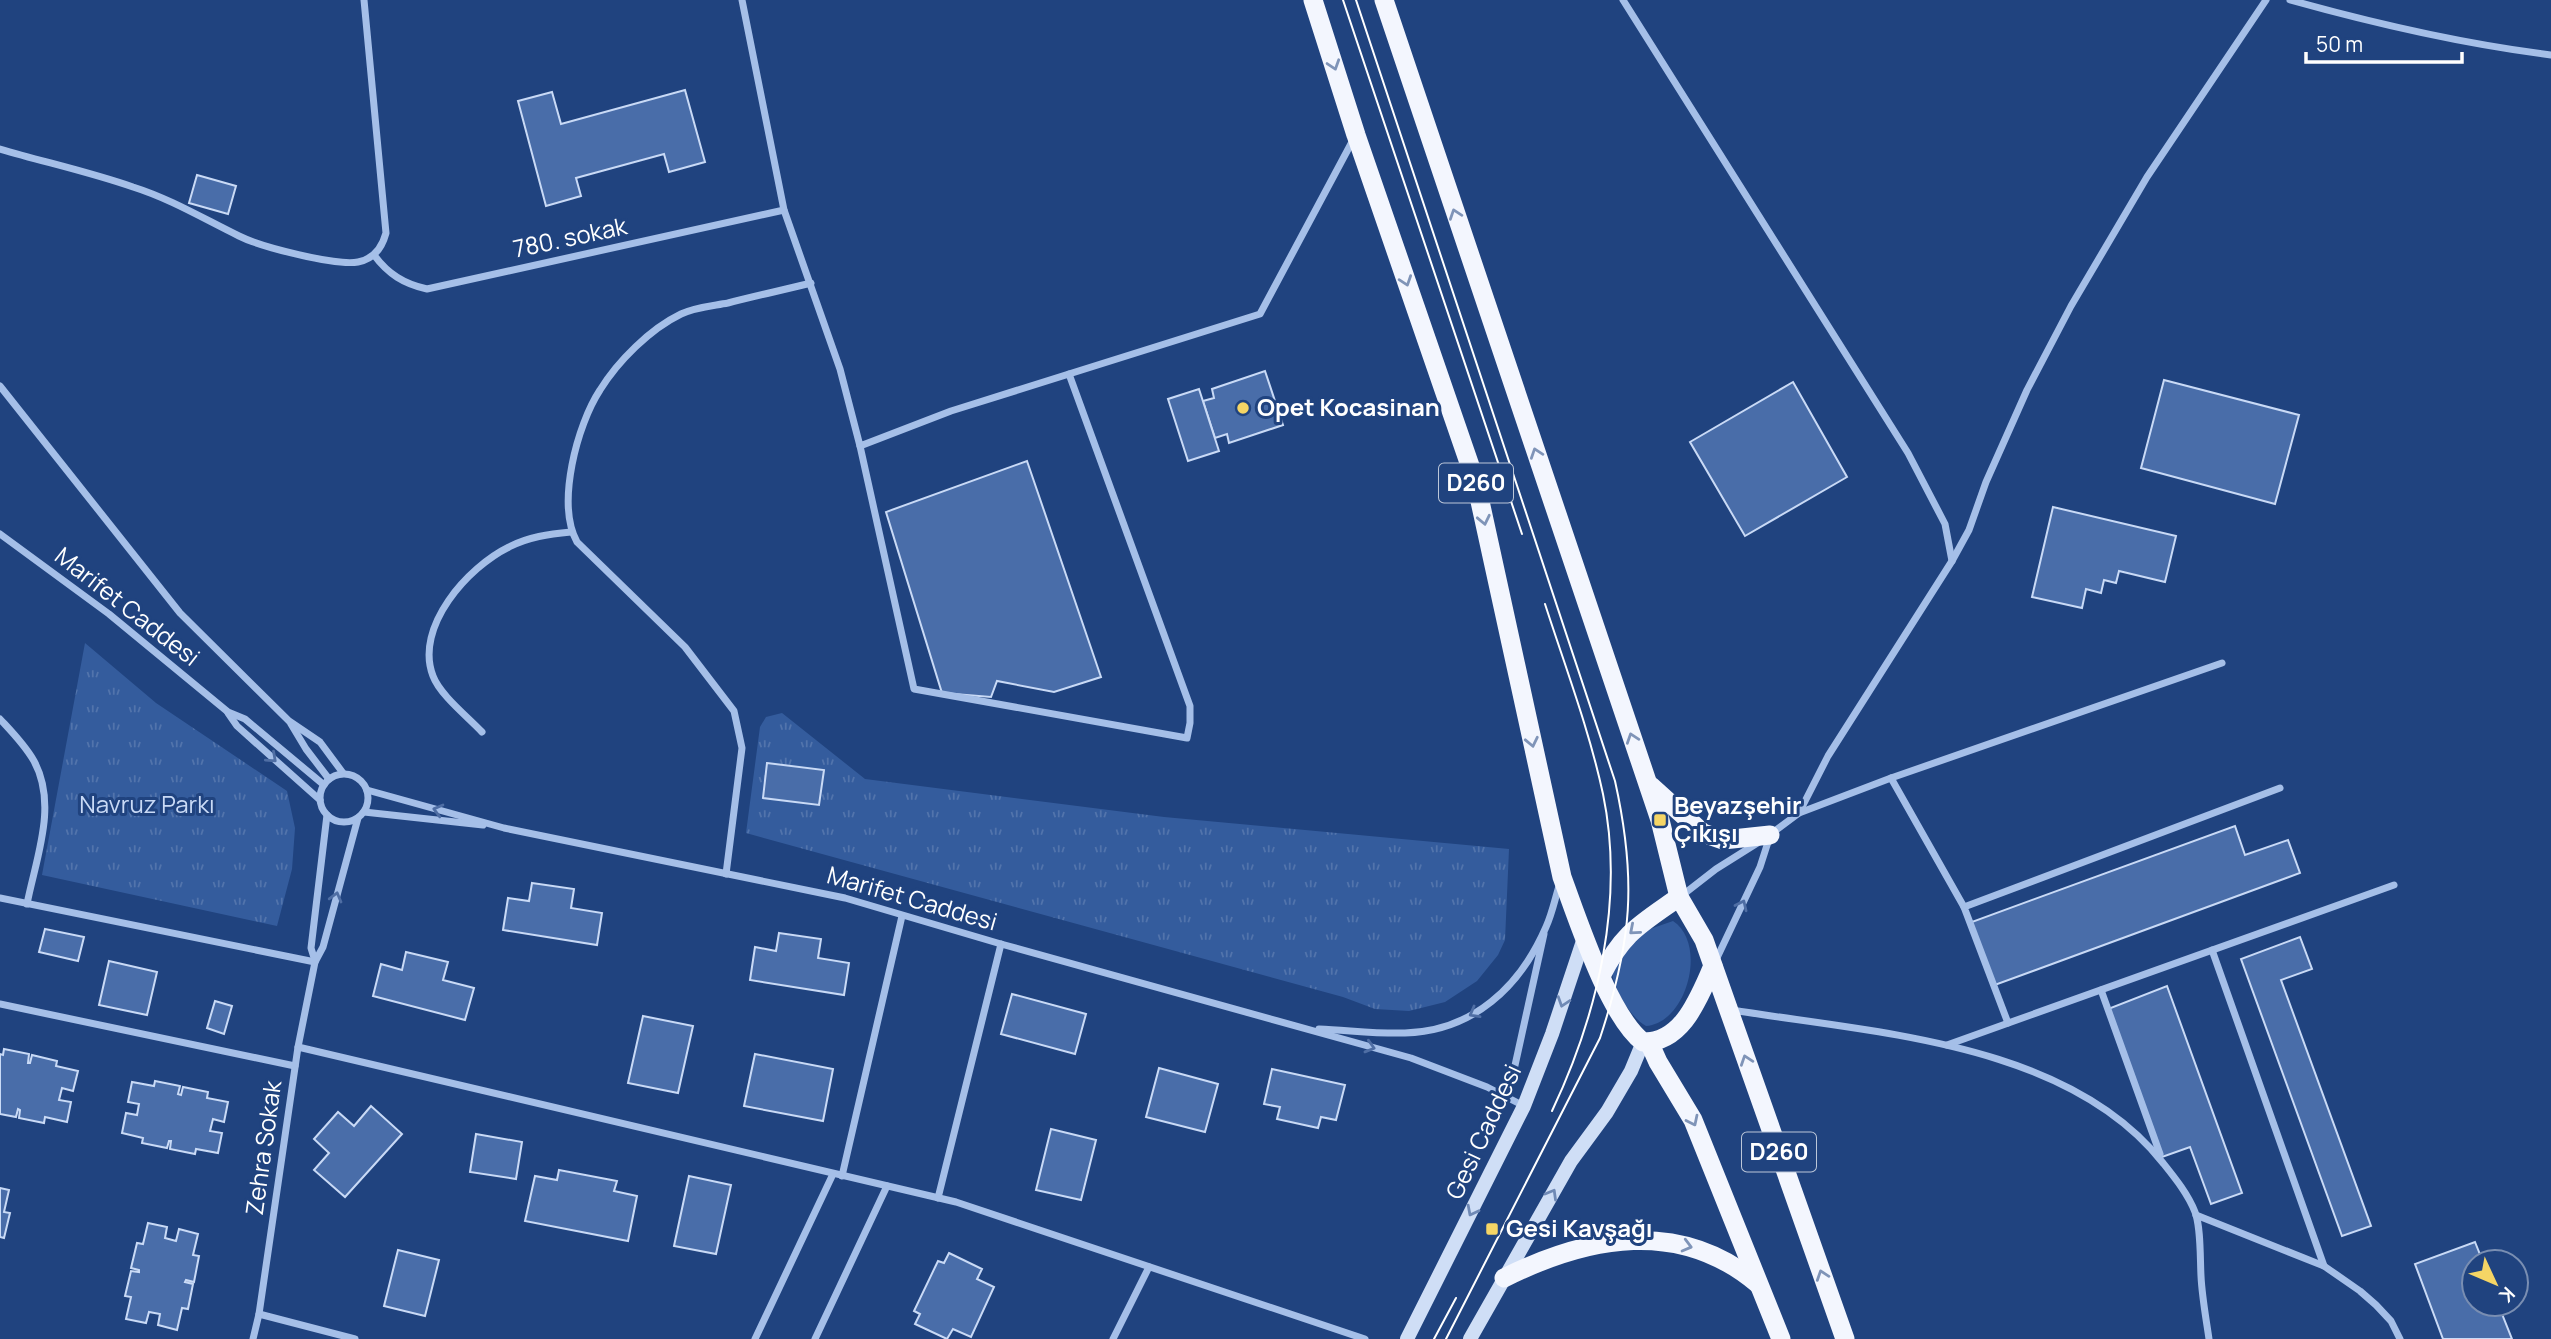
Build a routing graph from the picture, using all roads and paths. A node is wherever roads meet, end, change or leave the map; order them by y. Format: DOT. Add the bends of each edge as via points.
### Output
graph roads {
  1 [pos="364,0"];
  2 [pos="742,0"];
  3 [pos="1313,0"];
  4 [pos="1384,0"];
  5 [pos="1623,0"];
  6 [pos="2266,0"];
  7 [pos="2290,0"];
  8 [pos="2551,55"];
  9 [pos="1356,135"];
  10 [pos="0,149"];
  11 [pos="785,210"];
  12 [pos="374,255"];
  13 [pos="811,283"];
  14 [pos="1069,374"];
  15 [pos="0,386"];
  16 [pos="860,446"];
  17 [pos="571,532"];
  18 [pos="0,534"];
  19 [pos="1952,561"];
  20 [pos="2222,663"];
  21 [pos="228,712"];
  22 [pos="0,719"];
  23 [pos="289,720"];
  24 [pos="482,732"];
  25 [pos="343,773"];
  26 [pos="1891,778"];
  27 [pos="326,782"];
  28 [pos="1647,782"];
  29 [pos="2280,788"];
  30 [pos="367,790"];
  31 [pos="320,800"];
  32 [pos="1799,813"];
  33 [pos="327,815"];
  34 [pos="361,815"];
  35 [pos="504,828"];
  36 [pos="1770,835"];
  37 [pos="726,874"];
  38 [pos="1562,877"];
  39 [pos="2394,885"];
  40 [pos="1679,897"];
  41 [pos="0,898"];
  42 [pos="27,904"];
  43 [pos="1964,907"];
  44 [pos="902,916"];
  45 [pos="1546,927"];
  46 [pos="1584,938"];
  47 [pos="1001,944"];
  48 [pos="2212,950"];
  49 [pos="316,962"];
  50 [pos="1713,966"];
  51 [pos="1601,976"];
  52 [pos="2101,990"];
  53 [pos="0,1004"];
  54 [pos="1728,1010"];
  55 [pos="2008,1023"];
  56 [pos="1304,1028"];
  57 [pos="1646,1042"];
  58 [pos="1947,1045"];
  59 [pos="298,1046"];
  60 [pos="295,1066"];
  61 [pos="1508,1097"];
  62 [pos="1524,1105"];
  63 [pos="2162,1161"];
  64 [pos="833,1174"];
  65 [pos="842,1176"];
  66 [pos="887,1186"];
  67 [pos="938,1198"];
  68 [pos="2196,1215"];
  69 [pos="2324,1266"];
  70 [pos="1149,1267"];
  71 [pos="1504,1278"];
  72 [pos="1760,1286"];
  73 [pos="259,1314"];
  74 [pos="1475,1336"];
  75 [pos="253,1339"];
  76 [pos="355,1339"];
  77 [pos="755,1339"];
  78 [pos="815,1339"];
  79 [pos="1113,1339"];
  80 [pos="1365,1339"];
  81 [pos="1407,1339"];
  82 [pos="1781,1339"];
  83 [pos="1845,1339"];
  84 [pos="2209,1339"];
  85 [pos="2400,1339"];
  1 -- 12 [label="street" via="386,233"];
  2 -- 11 [label="street"];
  3 -- 9 [label="highway, D260, one-way"];
  28 -- 4 [label="highway, D260, one-way"];
  5 -- 19 [label="street" via="1908,453 1945,524"];
  6 -- 19 [label="street" via="2147,177 2071,306 2027,390"];
  7 -- 8 [label="street" via="2452,39"];
  9 -- 14 [label="street" via="1260,314"];
  9 -- 38 [label="highway, D260, one-way" via="1476,483"];
  10 -- 12 [label="street" via="143,190 267,246 347,262"];
  11 -- 12 [label="street, 780. sokak" via="427,289 395,277"];
  11 -- 13 [label="street"];
  13 -- 16 [label="street"];
  13 -- 17 [label="street" via="681,314 626,358 591,405 578,442 570,483"];
  14 -- 16 [label="street"];
  14 -- 16 [label="street" via="1190,706 1187,738 914,689"];
  15 -- 23 [label="street" via="180,612"];
  17 -- 24 [label="street" via="529,539 494,555 455,592 433,630 428,650 437,685"];
  17 -- 37 [label="street" via="585,551 685,646 734,711 742,748"];
  18 -- 21 [label="street, Marifet Caddesi" via="92,601"];
  19 -- 32 [label="street" via="1828,756"];
  20 -- 26 [label="street"];
  21 -- 27 [label="street" via="245,719"];
  21 -- 31 [label="street, one-way" via="237,726"];
  22 -- 42 [label="street" via="28,751 44,791 44,822"];
  23 -- 25 [label="street" via="320,742"];
  23 -- 27 [label="street"];
  25 -- 27 [label="street"];
  25 -- 30 [label="street" via="358,778"];
  26 -- 32 [label="street"];
  26 -- 43 [label="street"];
  27 -- 31 [label="street"];
  28 -- 36 [label="highway" via="1703,832 1723,840"];
  28 -- 40 [label="highway, D260"];
  29 -- 43 [label="street"];
  30 -- 34 [label="street"];
  35 -- 30 [label="street, one-way"];
  31 -- 33 [label="street"];
  32 -- 36 [label="street"];
  33 -- 34 [label="street" via="342,821"];
  33 -- 49 [label="street" via="311,948"];
  34 -- 35 [label="street"];
  49 -- 34 [label="street, one-way"];
  35 -- 37 [label="street, Marifet Caddesi"];
  36 -- 40 [label="street"];
  50 -- 36 [label="street, one-way" via="1760,867"];
  37 -- 44 [label="street, Marifet Caddesi" via="845,898"];
  38 -- 45 [label="street"];
  38 -- 46 [label="highway, D260"];
  39 -- 48 [label="street"];
  40 -- 50 [label="highway"];
  40 -- 51 [label="highway, one-way" via="1633,929"];
  41 -- 42 [label="street"];
  42 -- 49 [label="street"];
  43 -- 55 [label="street"];
  44 -- 47 [label="street, Marifet Caddesi"];
  44 -- 65 [label="street"];
  45 -- 56 [label="street, one-way" via="1512,985 1489,1004 1449,1025 1404,1033"];
  45 -- 61 [label="street"];
  46 -- 51 [label="highway, D260"];
  46 -- 62 [label="main road, Gesi Caddesi, one-way"];
  47 -- 56 [label="street, Marifet Caddesi"];
  47 -- 67 [label="street"];
  48 -- 52 [label="street"];
  48 -- 69 [label="street"];
  49 -- 59 [label="street, Zehra Sokak"];
  50 -- 54 [label="highway, D260"];
  50 -- 57 [label="highway" via="1684,1022 1665,1038"];
  51 -- 57 [label="highway" via="1622,1017 1636,1037"];
  52 -- 55 [label="street"];
  52 -- 63 [label="street"];
  53 -- 60 [label="street"];
  54 -- 58 [label="street"];
  83 -- 54 [label="highway, D260, one-way"];
  55 -- 58 [label="street"];
  56 -- 61 [label="street, one-way" via="1411,1058"];
  71 -- 57 [label="main road, one-way"];
  57 -- 72 [label="highway, D260, one-way" via="1693,1119"];
  58 -- 63 [label="street" via="2013,1064 2071,1088 2119,1118"];
  59 -- 60 [label="street, Zehra Sokak"];
  59 -- 64 [label="street"];
  60 -- 73 [label="street, Zehra Sokak"];
  61 -- 62 [label="street"];
  62 -- 81 [label="main road, Gesi Caddesi, one-way"];
  63 -- 68 [label="street"];
  64 -- 65 [label="street"];
  64 -- 77 [label="street"];
  65 -- 66 [label="street"];
  66 -- 67 [label="street"];
  66 -- 78 [label="street"];
  67 -- 70 [label="street"];
  68 -- 69 [label="street"];
  68 -- 84 [label="street"];
  69 -- 85 [label="street" via="2376,1305"];
  70 -- 79 [label="street"];
  70 -- 80 [label="street"];
  71 -- 72 [label="highway, one-way" via="1580,1248 1652,1240 1710,1254"];
  71 -- 74 [label="main road"];
  72 -- 82 [label="highway, D260"];
  73 -- 75 [label="street, Zehra Sokak"];
  73 -- 76 [label="street"];
}
